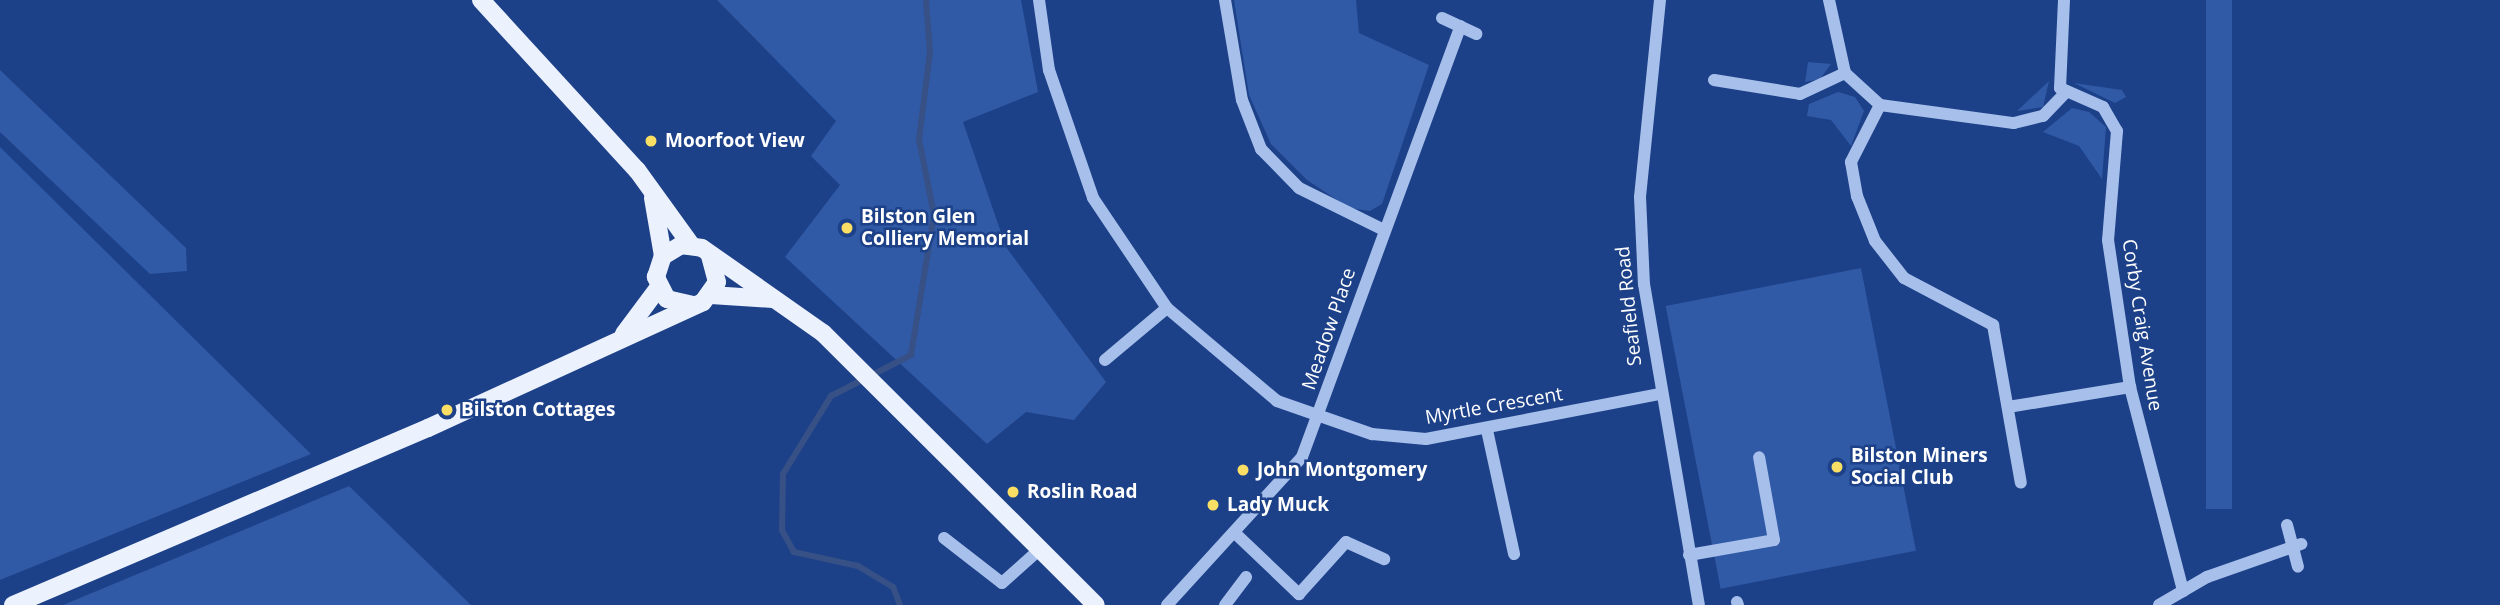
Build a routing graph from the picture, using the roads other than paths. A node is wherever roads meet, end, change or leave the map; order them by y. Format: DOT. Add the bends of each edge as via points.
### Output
graph roads {
  1 [pos="481,0"];
  2 [pos="1039,0"];
  3 [pos="1225,0"];
  4 [pos="1660,0"];
  5 [pos="1829,0"];
  6 [pos="2064,0"];
  7 [pos="1442,18"];
  8 [pos="1461,26"];
  9 [pos="1477,34"];
  10 [pos="1845,73"];
  11 [pos="1714,80"];
  12 [pos="2064,94"];
  13 [pos="1880,105"];
  14 [pos="652,193"];
  15 [pos="1384,230"];
  16 [pos="691,245"];
  17 [pos="710,255"];
  18 [pos="663,256"];
  19 [pos="659,287"];
  20 [pos="711,295"];
  21 [pos="776,300"];
  22 [pos="693,305"];
  23 [pos="1167,308"];
  24 [pos="622,337"];
  25 [pos="1105,360"];
  26 [pos="2130,387"];
  27 [pos="1659,394"];
  28 [pos="2008,407"];
  29 [pos="1317,420"];
  30 [pos="1487,430"];
  31 [pos="1759,457"];
  32 [pos="2021,483"];
  33 [pos="2287,525"];
  34 [pos="1237,535"];
  35 [pos="944,538"];
  36 [pos="2296,546"];
  37 [pos="1040,549"];
  38 [pos="1514,554"];
  39 [pos="1689,555"];
  40 [pos="1384,559"];
  41 [pos="2298,567"];
  42 [pos="1246,577"];
  43 [pos="2183,591"];
  44 [pos="13,605"];
  45 [pos="1096,605"];
  46 [pos="1167,605"];
  47 [pos="1225,605"];
  48 [pos="1699,605"];
  49 [pos="2159,605"];
  1 -- 14 [label="main road"];
  2 -- 23 [label="street, Myrtle Crescent" via="1049,70 1093,198"];
  3 -- 15 [label="street" via="1242,100 1261,149 1299,188"];
  4 -- 27 [label="street, Seafield Road" via="1640,197"];
  5 -- 10 [label="street"];
  6 -- 12 [label="street" via="2059,81"];
  7 -- 8 [label="street"];
  8 -- 9 [label="street"];
  8 -- 15 [label="street, Meadow Place"];
  10 -- 11 [label="street" via="1800,93"];
  10 -- 13 [label="street"];
  12 -- 13 [label="street" via="2043,116 2014,123"];
  12 -- 26 [label="street, Corby Craig Avenue" via="2103,107 2117,131 2107,219"];
  13 -- 28 [label="street" via="1851,176 1875,241 1904,278 1928,296 1993,325"];
  14 -- 16 [label="main road"];
  14 -- 18 [label="main road"];
  15 -- 29 [label="street, Meadow Place"];
  16 -- 17 [label="main road"];
  16 -- 18 [label="main road"];
  17 -- 20 [label="main road" via="717,282"];
  17 -- 21 [label="main road"];
  18 -- 19 [label="main road"];
  19 -- 22 [label="main road" via="679,305"];
  19 -- 24 [label="main road"];
  20 -- 21 [label="main road"];
  20 -- 22 [label="main road"];
  21 -- 37 [label="main road" via="857,368"];
  22 -- 24 [label="main road"];
  23 -- 25 [label="street"];
  23 -- 29 [label="street, Myrtle Crescent" via="1244,377"];
  24 -- 44 [label="main road" via="428,428"];
  26 -- 28 [label="street"];
  26 -- 43 [label="street, Corby Craig Avenue"];
  27 -- 30 [label="street, Myrtle Crescent"];
  27 -- 39 [label="street, Seafield Road"];
  28 -- 32 [label="street"];
  29 -- 30 [label="street, Myrtle Crescent" via="1426,439"];
  29 -- 34 [label="street, Meadow Place" via="1287,479"];
  30 -- 38 [label="street"];
  31 -- 39 [label="street" via="1774,540"];
  33 -- 36 [label="street"];
  34 -- 40 [label="street" via="1299,594 1346,542"];
  34 -- 46 [label="street, Meadow Place"];
  35 -- 37 [label="street" via="1002,583"];
  36 -- 41 [label="street"];
  36 -- 43 [label="street"];
  37 -- 45 [label="main road"];
  39 -- 48 [label="street, Seafield Road"];
  42 -- 47 [label="street"];
  43 -- 49 [label="street"];
}
